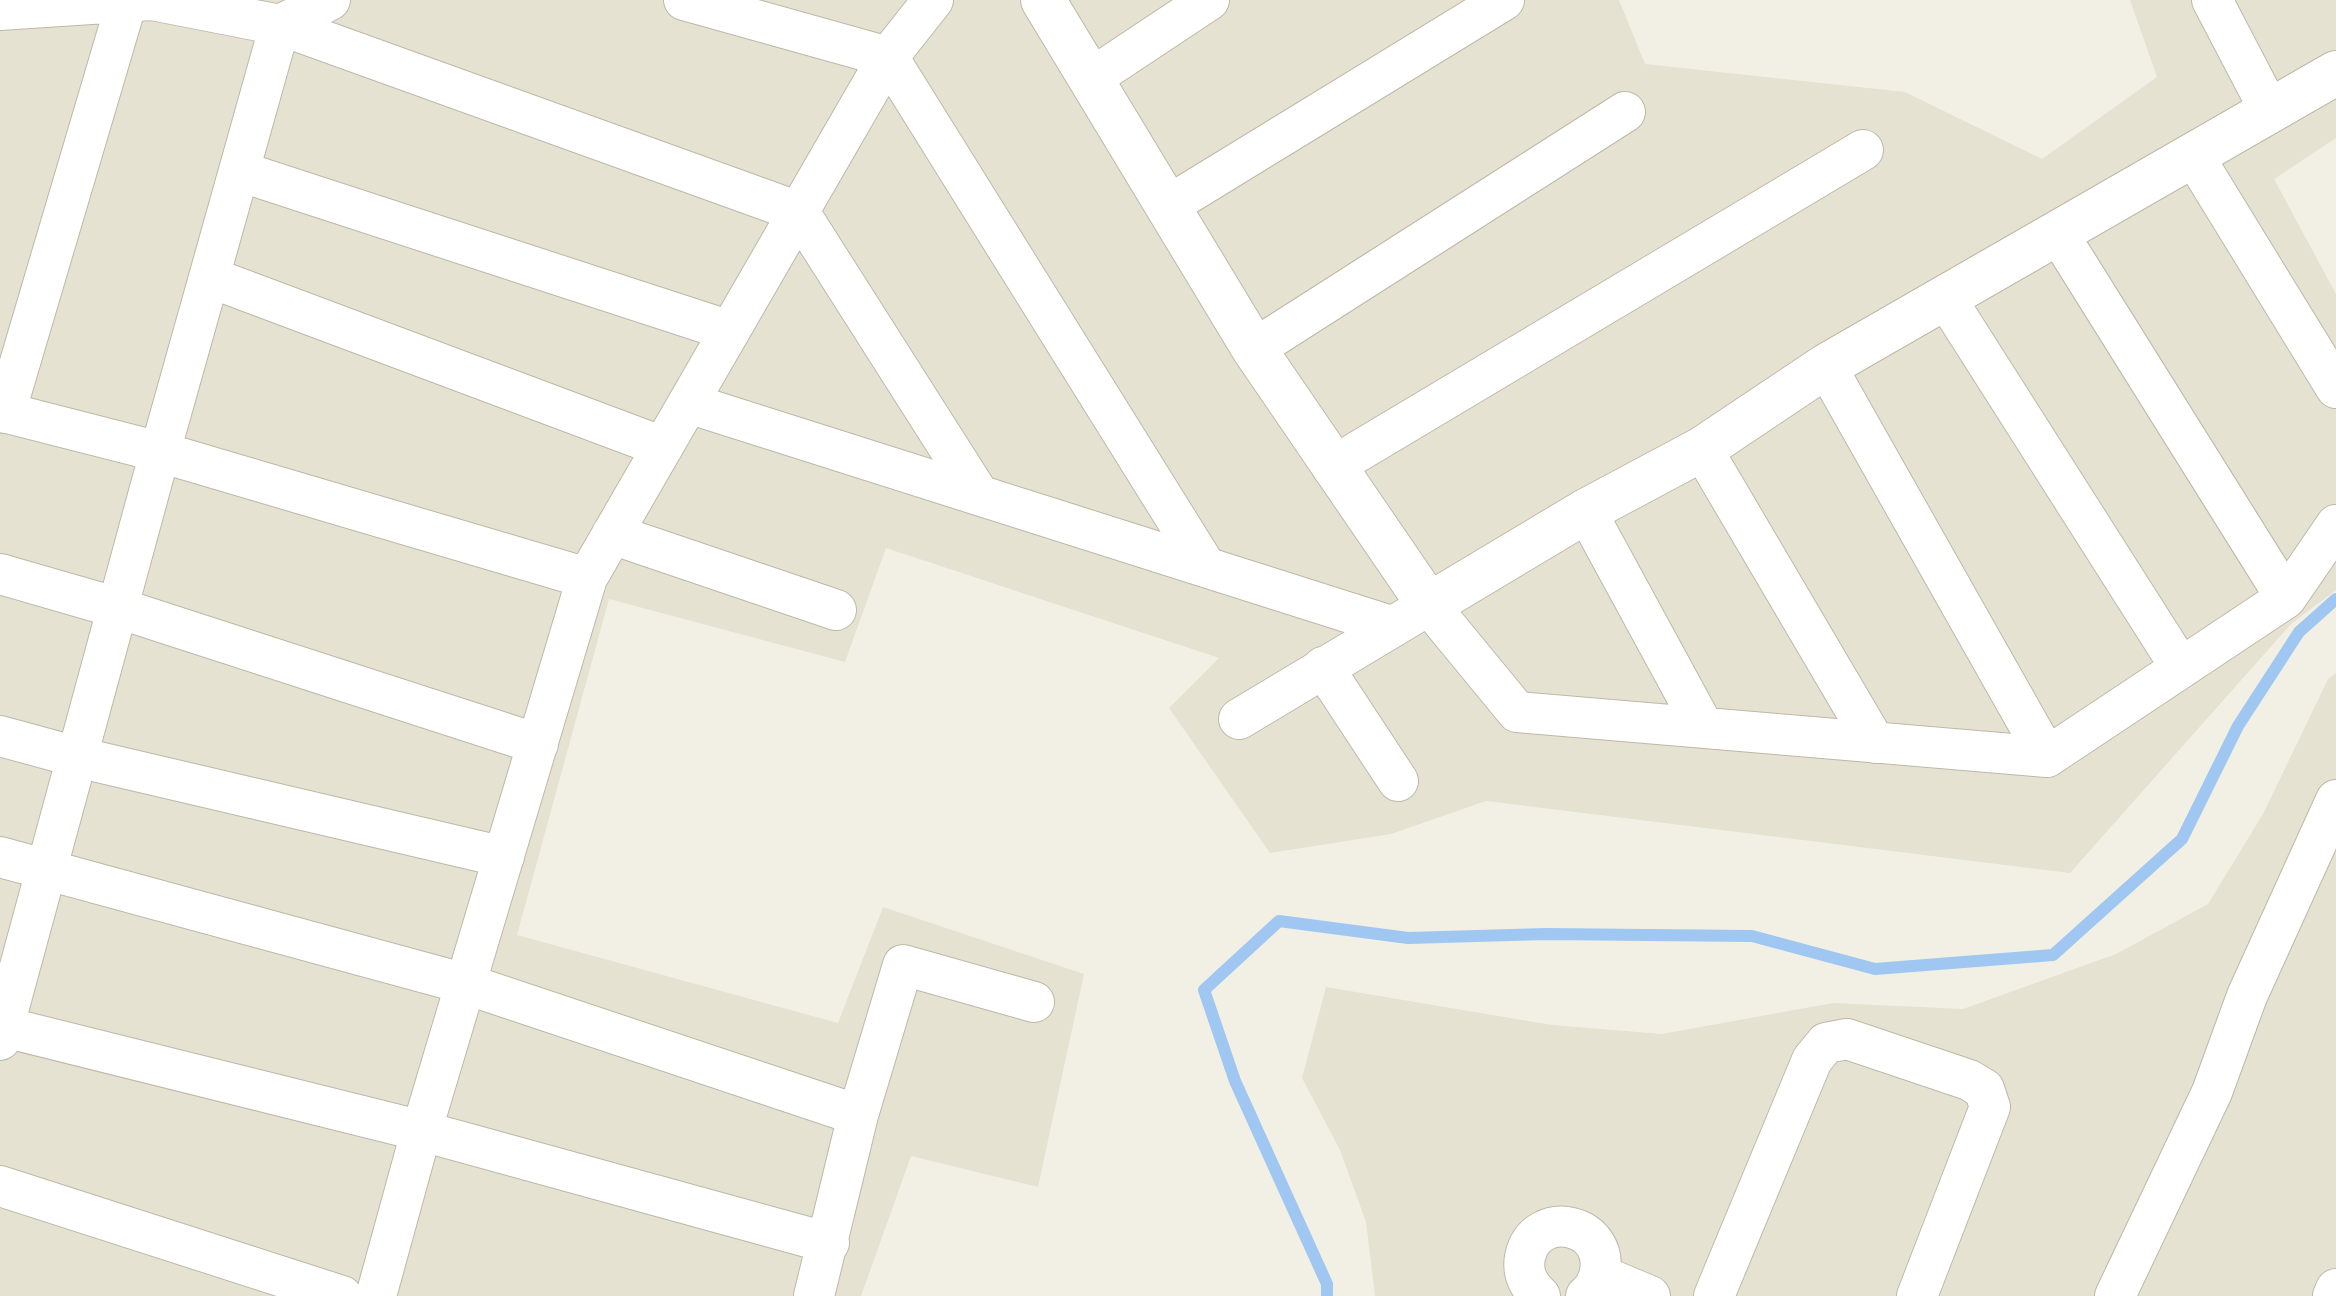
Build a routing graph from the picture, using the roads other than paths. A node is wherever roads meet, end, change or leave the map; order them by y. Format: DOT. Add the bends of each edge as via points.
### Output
graph roads {
  1 [pos="330,0"];
  2 [pos="684,0"];
  3 [pos="933,0"];
  4 [pos="1043,0"];
  5 [pos="1209,0"];
  6 [pos="1504,0"];
  7 [pos="2212,0"];
  8 [pos="127,1"];
  9 [pos="0,10"];
  10 [pos="280,25"];
  11 [pos="888,57"];
  12 [pos="2336,73"];
  13 [pos="1090,79"];
  14 [pos="2270,111"];
  15 [pos="1625,112"];
  16 [pos="1863,150"];
  17 [pos="2193,155"];
  18 [pos="239,171"];
  19 [pos="1166,207"];
  20 [pos="799,212"];
  21 [pos="2057,232"];
  22 [pos="209,277"];
  23 [pos="1945,297"];
  24 [pos="730,331"];
  25 [pos="1254,349"];
  26 [pos="1826,366"];
  27 [pos="2336,388"];
  28 [pos="688,403"];
  29 [pos="3,412"];
  30 [pos="663,447"];
  31 [pos="1702,449"];
  32 [pos="160,452"];
  33 [pos="1332,467"];
  34 [pos="979,495"];
  35 [pos="1586,511"];
  36 [pos="2336,525"];
  37 [pos="612,534"];
  38 [pos="1206,567"];
  39 [pos="0,574"];
  40 [pos="587,578"];
  41 [pos="2286,598"];
  42 [pos="1429,605"];
  43 [pos="118,608"];
  44 [pos="836,610"];
  45 [pos="1391,626"];
  46 [pos="1323,667"];
  47 [pos="2181,668"];
  48 [pos="1239,719"];
  49 [pos="1704,728"];
  50 [pos="0,736"];
  51 [pos="1875,743"];
  52 [pos="538,744"];
  53 [pos="77,757"];
  54 [pos="2047,757"];
  55 [pos="1398,781"];
  56 [pos="2336,800"];
  57 [pos="0,857"];
  58 [pos="504,857"];
  59 [pos="46,871"];
  60 [pos="466,984"];
  61 [pos="1034,1002"];
  62 [pos="1,1031"];
  63 [pos="858,1115"];
  64 [pos="422,1131"];
  65 [pos="0,1186"];
  66 [pos="829,1243"];
  67 [pos="1593,1285"];
  68 [pos="2336,1289"];
  69 [pos="342,1296"];
  70 [pos="376,1296"];
  71 [pos="814,1296"];
  72 [pos="1540,1296"];
  73 [pos="1650,1296"];
  74 [pos="1714,1296"];
  75 [pos="1917,1296"];
  76 [pos="2115,1296"];
  77 [pos="2333,1296"];
  1 -- 10 [label="street"];
  2 -- 11 [label="street"];
  3 -- 11 [label="street"];
  4 -- 13 [label="street"];
  5 -- 13 [label="street"];
  6 -- 19 [label="street"];
  7 -- 14 [label="street"];
  8 -- 9 [label="street"];
  8 -- 10 [label="street" via="152,0"];
  8 -- 29 [label="street"];
  10 -- 18 [label="street"];
  10 -- 20 [label="street"];
  11 -- 20 [label="street"];
  11 -- 38 [label="street"];
  12 -- 14 [label="street"];
  13 -- 19 [label="street"];
  14 -- 17 [label="street"];
  15 -- 25 [label="street"];
  16 -- 33 [label="street"];
  17 -- 21 [label="street"];
  17 -- 27 [label="street"];
  18 -- 22 [label="street"];
  18 -- 24 [label="street"];
  19 -- 25 [label="street"];
  20 -- 24 [label="street"];
  20 -- 34 [label="street"];
  21 -- 23 [label="street"];
  21 -- 41 [label="street"];
  22 -- 30 [label="street"];
  22 -- 32 [label="street"];
  23 -- 26 [label="street"];
  23 -- 47 [label="street"];
  24 -- 28 [label="street"];
  25 -- 33 [label="street"];
  26 -- 31 [label="street"];
  26 -- 54 [label="street"];
  28 -- 30 [label="street"];
  28 -- 34 [label="street"];
  29 -- 32 [label="street"];
  30 -- 37 [label="street"];
  31 -- 35 [label="street"];
  31 -- 51 [label="street"];
  32 -- 40 [label="street"];
  32 -- 43 [label="street"];
  33 -- 42 [label="street"];
  34 -- 38 [label="street"];
  35 -- 42 [label="street"];
  35 -- 49 [label="street"];
  36 -- 41 [label="street"];
  37 -- 40 [label="street"];
  37 -- 44 [label="street"];
  38 -- 45 [label="street"];
  39 -- 43 [label="street"];
  40 -- 52 [label="street"];
  41 -- 47 [label="street"];
  42 -- 45 [label="street"];
  42 -- 49 [label="street" via="1517,712"];
  43 -- 52 [label="street"];
  43 -- 53 [label="street"];
  45 -- 46 [label="street"];
  46 -- 48 [label="street"];
  46 -- 55 [label="street"];
  47 -- 54 [label="street"];
  49 -- 51 [label="street"];
  50 -- 53 [label="street"];
  51 -- 54 [label="street"];
  52 -- 58 [label="street"];
  53 -- 58 [label="street"];
  53 -- 59 [label="street"];
  56 -- 76 [label="street" via="2247,996 2212,1092"];
  57 -- 59 [label="street"];
  58 -- 60 [label="street"];
  59 -- 60 [label="street"];
  59 -- 62 [label="street"];
  60 -- 63 [label="street"];
  60 -- 64 [label="street"];
  61 -- 63 [label="street" via="903,965"];
  62 -- 64 [label="street"];
  63 -- 66 [label="street"];
  64 -- 66 [label="street"];
  64 -- 70 [label="street"];
  65 -- 69 [label="street"];
  66 -- 71 [label="street"];
  67 -- 72 [label="street" via="1601,1257 1596,1245 1579,1229 1567,1226 1543,1231 1527,1249 1525,1276"];
  67 -- 73 [label="street"];
  68 -- 77 [label="street"];
  74 -- 75 [label="street" via="1812,1060 1826,1043 1847,1039 1969,1080 1984,1089 1990,1107"];
}
